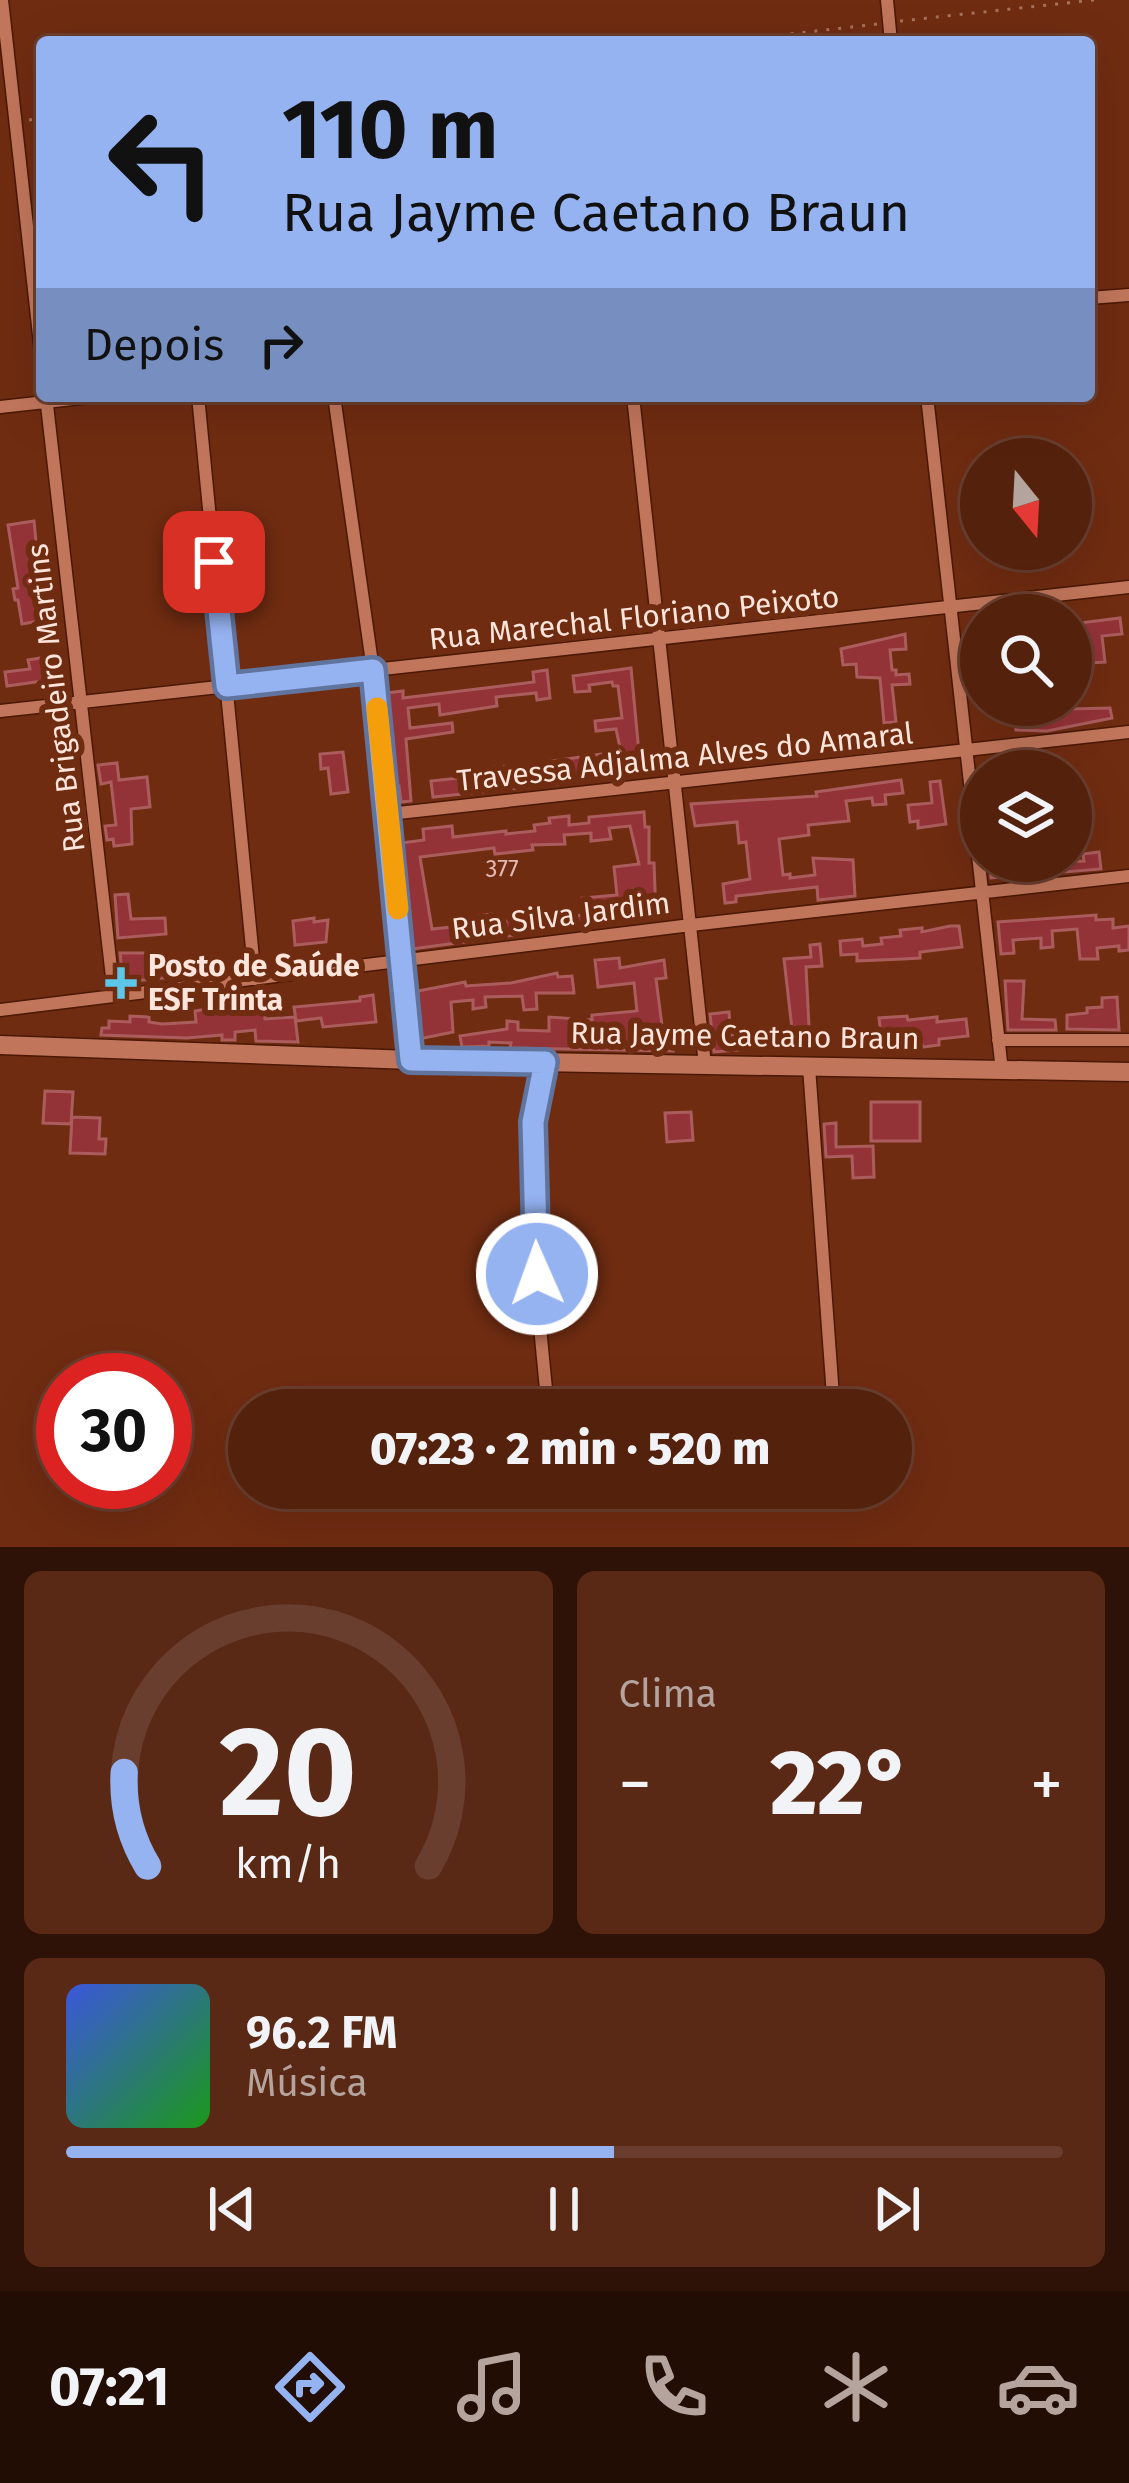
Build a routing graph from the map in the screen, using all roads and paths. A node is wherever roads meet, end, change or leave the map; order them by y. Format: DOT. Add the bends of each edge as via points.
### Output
graph roads {
  1 [pos="2,0"];
  2 [pos="887,0"];
  3 [pos="1094,0"];
  4 [pos="889,22"];
  5 [pos="770,36"];
  6 [pos="890,36"];
  7 [pos="8,122"];
  8 [pos="1129,295"];
  9 [pos="1095,298"];
  10 [pos="36,320"];
  11 [pos="36,401"];
  12 [pos="46,402"];
  13 [pos="199,402"];
  14 [pos="335,402"];
  15 [pos="634,402"];
  16 [pos="928,402"];
  17 [pos="0,407"];
  18 [pos="1129,587"];
  19 [pos="950,609"];
  20 [pos="659,637"];
  21 [pos="373,670"];
  22 [pos="227,686"];
  23 [pos="80,701"];
  24 [pos="0,711"];
  25 [pos="1129,732"];
  26 [pos="968,750"];
  27 [pos="960,751"];
  28 [pos="676,780"];
  29 [pos="389,814"];
  30 [pos="1129,876"];
  31 [pos="981,882"];
  32 [pos="982,893"];
  33 [pos="691,925"];
  34 [pos="402,960"];
  35 [pos="255,979"];
  36 [pos="115,995"];
  37 [pos="0,1010"];
  38 [pos="998,1040"];
  39 [pos="1129,1040"];
  40 [pos="0,1046"];
  41 [pos="411,1060"];
  42 [pos="545,1062"];
  43 [pos="705,1065"];
  44 [pos="809,1067"];
  45 [pos="1002,1071"];
  46 [pos="1129,1072"];
  47 [pos="546,1389"];
  48 [pos="832,1389"];
  1 -- 7 [label="street"];
  2 -- 4 [label="street"];
  3 -- 4 [label="path"];
  4 -- 5 [label="path"];
  4 -- 6 [label="street"];
  7 -- 10 [label="street"];
  8 -- 9 [label="street"];
  11 -- 17 [label="street"];
  12 -- 23 [label="street, Rua Brigadeiro Martins"];
  13 -- 22 [label="street"];
  14 -- 21 [label="street"];
  15 -- 20 [label="street"];
  16 -- 19 [label="street"];
  18 -- 19 [label="street, Rua Marechal Floriano Peixoto"];
  19 -- 20 [label="street, Rua Marechal Floriano Peixoto"];
  19 -- 26 [label="street"];
  20 -- 21 [label="street, Rua Marechal Floriano Peixoto"];
  20 -- 28 [label="street"];
  21 -- 22 [label="street, Rua Marechal Floriano Peixoto"];
  21 -- 29 [label="street"];
  22 -- 23 [label="street, Rua Marechal Floriano Peixoto"];
  22 -- 35 [label="street"];
  23 -- 24 [label="street, Rua Marechal Floriano Peixoto"];
  23 -- 36 [label="street, Rua Brigadeiro Martins"];
  25 -- 26 [label="street, Travessa Adjalma Alves do Amaral"];
  27 -- 28 [label="street, Travessa Adjalma Alves do Amaral"];
  28 -- 29 [label="street, Travessa Adjalma Alves do Amaral"];
  28 -- 33 [label="street"];
  29 -- 34 [label="street"];
  30 -- 32 [label="street, Rua Silva Jardim"];
  31 -- 32 [label="street"];
  32 -- 33 [label="street, Rua Silva Jardim"];
  32 -- 38 [label="street"];
  33 -- 34 [label="street, Rua Silva Jardim"];
  33 -- 43 [label="street"];
  34 -- 35 [label="street, Rua Silva Jardim"];
  34 -- 41 [label="street"];
  35 -- 36 [label="street, Rua Silva Jardim"];
  36 -- 37 [label="street, Rua Silva Jardim"];
  38 -- 39 [label="street"];
  38 -- 45 [label="street"];
  40 -- 41 [label="street, Rua Jayme Caetano Braun"];
  41 -- 42 [label="street, Rua Jayme Caetano Braun"];
  42 -- 43 [label="street, Rua Jayme Caetano Braun"];
  42 -- 47 [label="street" via="533,1161"];
  43 -- 44 [label="street, Rua Jayme Caetano Braun"];
  44 -- 45 [label="street, Rua Jayme Caetano Braun"];
  44 -- 48 [label="street"];
  45 -- 46 [label="street, Rua Jayme Caetano Braun"];
}
